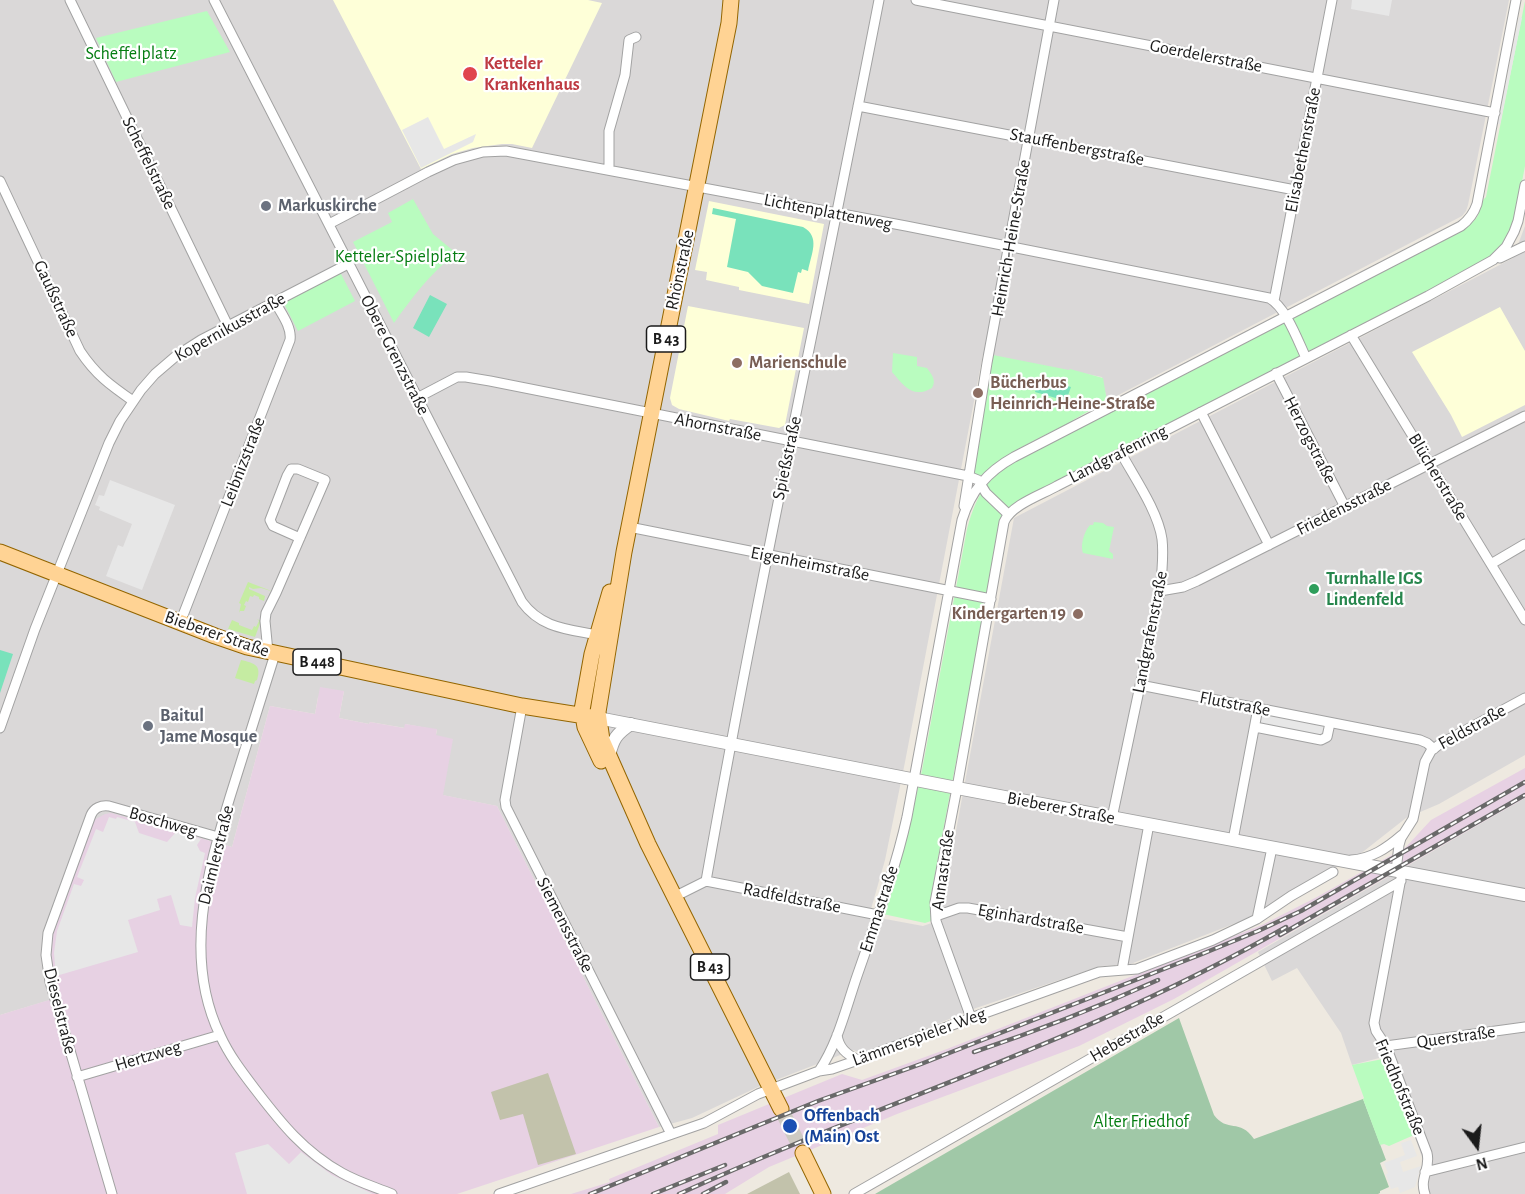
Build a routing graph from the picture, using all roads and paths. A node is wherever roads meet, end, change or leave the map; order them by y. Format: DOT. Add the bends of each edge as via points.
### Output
graph roads {
  1 [pos="70,0"];
  2 [pos="214,0"];
  3 [pos="731,0"];
  4 [pos="738,0"];
  5 [pos="879,0"];
  6 [pos="916,0"];
  7 [pos="1054,0"];
  8 [pos="1332,0"];
  9 [pos="1516,0"];
  10 [pos="729,23"];
  11 [pos="1049,26"];
  12 [pos="636,37"];
  13 [pos="1317,78"];
  14 [pos="858,106"];
  15 [pos="1495,113"];
  16 [pos="1029,138"];
  17 [pos="609,170"];
  18 [pos="0,181"];
  19 [pos="1525,185"];
  20 [pos="697,187"];
  21 [pos="1295,190"];
  22 [pos="838,214"];
  23 [pos="1521,216"];
  24 [pos="329,224"];
  25 [pos="1525,245"];
  26 [pos="1009,247"];
  27 [pos="348,264"];
  28 [pos="1479,269"];
  29 [pos="1274,301"];
  30 [pos="275,302"];
  31 [pos="1285,316"];
  32 [pos="228,326"];
  33 [pos="1351,335"];
  34 [pos="1306,358"];
  35 [pos="1276,373"];
  36 [pos="417,398"];
  37 [pos="133,401"];
  38 [pos="1200,412"];
  39 [pos="651,414"];
  40 [pos="1525,416"];
  41 [pos="790,442"];
  42 [pos="1121,453"];
  43 [pos="1430,464"];
  44 [pos="968,476"];
  45 [pos="980,483"];
  46 [pos="1345,507"];
  47 [pos="964,514"];
  48 [pos="1008,514"];
  49 [pos="629,527"];
  50 [pos="300,538"];
  51 [pos="1525,544"];
  52 [pos="1269,545"];
  53 [pos="0,552"];
  54 [pos="624,552"];
  55 [pos="767,556"];
  56 [pos="1491,564"];
  57 [pos="57,575"];
  58 [pos="949,591"];
  59 [pos="1160,591"];
  60 [pos="991,599"];
  61 [pos="1525,620"];
  62 [pos="180,623"];
  63 [pos="597,635"];
  64 [pos="271,653"];
  65 [pos="1140,685"];
  66 [pos="1525,698"];
  67 [pos="522,706"];
  68 [pos="1258,708"];
  69 [pos="590,717"];
  70 [pos="1330,723"];
  71 [pos="631,724"];
  72 [pos="1255,727"];
  73 [pos="0,728"];
  74 [pos="730,744"];
  75 [pos="1434,748"];
  76 [pos="609,756"];
  77 [pos="913,780"];
  78 [pos="957,788"];
  79 [pos="109,806"];
  80 [pos="1112,818"];
  81 [pos="1149,824"];
  82 [pos="1406,831"];
  83 [pos="218,837"];
  84 [pos="1233,840"];
  85 [pos="648,844"];
  86 [pos="1272,848"];
  87 [pos="1339,860"];
  88 [pos="1333,872"];
  89 [pos="1400,875"];
  90 [pos="706,881"];
  91 [pos="1525,895"];
  92 [pos="674,897"];
  93 [pos="878,915"];
  94 [pos="936,916"];
  95 [pos="1257,919"];
  96 [pos="1128,937"];
  97 [pos="1122,970"];
  98 [pos="971,1018"];
  99 [pos="1525,1027"];
  100 [pos="219,1035"];
  101 [pos="837,1035"];
  102 [pos="1386,1046"];
  103 [pos="858,1060"];
  104 [pos="819,1071"];
  105 [pos="77,1077"];
  106 [pos="771,1089"];
  107 [pos="781,1109"];
  108 [pos="671,1134"];
  109 [pos="1525,1147"];
  110 [pos="803,1154"];
  111 [pos="1425,1172"];
  112 [pos="112,1194"];
  113 [pos="392,1194"];
  114 [pos="499,1194"];
  115 [pos="823,1194"];
  116 [pos="854,1194"];
  117 [pos="1425,1194"];
  1 -- 32 [label="street, Scheffelstraße"];
  2 -- 24 [label="street, Obere Grenzstraße"];
  3 -- 10 [label="main road, Rhönstraße / B 43"];
  4 -- 10 [label="main road, Rhönstraße / B 43"];
  5 -- 14 [label="street, Spießstraße"];
  6 -- 11 [label="street, Goerdelerstraße"];
  7 -- 11 [label="street, Heinrich-Heine-Straße"];
  8 -- 13 [label="street, Elisabethenstraße"];
  9 -- 15 [label="street"];
  10 -- 20 [label="main road, Rhönstraße / B 43"];
  11 -- 13 [label="street, Goerdelerstraße"];
  11 -- 16 [label="street, Heinrich-Heine-Straße"];
  12 -- 17 [label="street" via="629,40 625,75 609,131"];
  13 -- 15 [label="street, Goerdelerstraße"];
  13 -- 21 [label="street, Elisabethenstraße"];
  14 -- 16 [label="street, Stauffenbergstraße"];
  14 -- 22 [label="street, Spießstraße"];
  15 -- 31 [label="street" via="1477,204 1467,221"];
  16 -- 21 [label="street, Stauffenbergstraße"];
  16 -- 26 [label="street, Heinrich-Heine-Straße"];
  17 -- 20 [label="street, Lichtenplattenweg"];
  17 -- 24 [label="street, Lichtenplattenweg" via="516,153 477,153 445,164"];
  18 -- 37 [label="street, Gaußstraße" via="80,351 99,376"];
  19 -- 23 [label="street"];
  20 -- 22 [label="street, Lichtenplattenweg"];
  20 -- 39 [label="main road, Rhönstraße / B 43"];
  21 -- 29 [label="street, Elisabethenstraße"];
  22 -- 26 [label="street, Lichtenplattenweg"];
  22 -- 41 [label="street, Spießstraße"];
  23 -- 25 [label="street" via="1520,233"];
  23 -- 28 [label="street, Landgrafenring" via="1501,253"];
  24 -- 27 [label="street, Obere Grenzstraße"];
  25 -- 28 [label="street, Landgrafenring"];
  26 -- 29 [label="street, Lichtenplattenweg"];
  26 -- 44 [label="street, Heinrich-Heine-Straße"];
  27 -- 30 [label="street, Kopernikusstraße"];
  27 -- 36 [label="street, Obere Grenzstraße"];
  28 -- 33 [label="street, Landgrafenring"];
  29 -- 31 [label="street"];
  30 -- 32 [label="street, Kopernikusstraße"];
  30 -- 62 [label="street, Leibnizstraße" via="289,327 290,340"];
  31 -- 34 [label="street"];
  31 -- 45 [label="street" via="1014,457"];
  32 -- 37 [label="street, Kopernikusstraße" via="171,360"];
  33 -- 34 [label="street, Landgrafenring"];
  33 -- 43 [label="street, Blücherstraße"];
  34 -- 35 [label="street, Landgrafenring"];
  35 -- 38 [label="street, Landgrafenring"];
  35 -- 46 [label="street, Herzogstraße"];
  36 -- 39 [label="street, Ahornstraße" via="452,379 466,377"];
  36 -- 63 [label="street, Obere Grenzstraße" via="525,606 549,624"];
  37 -- 57 [label="street, Kopernikusstraße" via="112,436"];
  38 -- 42 [label="street, Landgrafenring"];
  38 -- 52 [label="street"];
  39 -- 41 [label="street, Ahornstraße"];
  39 -- 49 [label="main road, Rhönstraße / B 43"];
  40 -- 43 [label="street, Friedensstraße"];
  41 -- 44 [label="street, Ahornstraße"];
  41 -- 55 [label="street, Spießstraße"];
  42 -- 48 [label="street, Landgrafenring"];
  42 -- 59 [label="street, Landgrafenstraße" via="1159,526 1163,559"];
  43 -- 46 [label="street, Friedensstraße"];
  43 -- 56 [label="street, Blücherstraße"];
  44 -- 45 [label="street, Ahornstraße"];
  44 -- 47 [label="street"];
  45 -- 47 [label="street"];
  45 -- 48 [label="street, Ahornstraße"];
  46 -- 52 [label="street, Friedensstraße"];
  47 -- 58 [label="street"];
  48 -- 60 [label="street"];
  49 -- 54 [label="main road, Rhönstraße / B 43"];
  49 -- 55 [label="street, Eigenheimstraße"];
  50 -- 50 [label="street" via="325,480 291,469 271,524"];
  50 -- 64 [label="street" via="266,613"];
  51 -- 56 [label="street"];
  52 -- 59 [label="street, Friedensstraße" via="1183,587"];
  53 -- 57 [label="main road, Bieberer Straße / B 448"];
  54 -- 63 [label="main road, Rhönstraße / B 43"];
  54 -- 69 [label="main road, Rhönstraße / B 43" via="599,700"];
  55 -- 58 [label="street, Eigenheimstraße"];
  55 -- 74 [label="street, Spießstraße"];
  56 -- 61 [label="street, Blücherstraße"];
  57 -- 62 [label="main road, Bieberer Straße / B 448"];
  57 -- 73 [label="street, Kopernikusstraße"];
  58 -- 60 [label="street, Eigenheimstraße"];
  58 -- 77 [label="street"];
  59 -- 65 [label="street, Landgrafenstraße"];
  60 -- 78 [label="street"];
  62 -- 64 [label="main road, Bieberer Straße / B 448"];
  63 -- 69 [label="main road, Rhönstraße / B 43" via="583,703"];
  64 -- 67 [label="main road, Bieberer Straße / B 448"];
  64 -- 83 [label="street, Daimlerstraße"];
  65 -- 68 [label="street, Flutstraße"];
  65 -- 80 [label="street, Landgrafenstraße"];
  66 -- 75 [label="street, Feldstraße"];
  67 -- 69 [label="main road, Bieberer Straße / B 448"];
  67 -- 108 [label="street, Siemensstraße" via="506,807"];
  68 -- 70 [label="street, Flutstraße"];
  68 -- 72 [label="street"];
  69 -- 71 [label="street, Bieberer Straße"];
  69 -- 76 [label="main road, B 43"];
  69 -- 85 [label="main road, B 43" via="585,727 591,743"];
  70 -- 72 [label="street, Flutstraße" via="1327,737 1321,740"];
  70 -- 75 [label="street, Flutstraße" via="1420,740"];
  71 -- 74 [label="street, Bieberer Straße"];
  71 -- 76 [label="street" via="615,738"];
  72 -- 84 [label="street"];
  74 -- 77 [label="street, Bieberer Straße"];
  74 -- 90 [label="street, Spießstraße"];
  75 -- 82 [label="street, Feldstraße" via="1425,762 1413,819"];
  76 -- 85 [label="main road, B 43"];
  77 -- 78 [label="street, Bieberer Straße"];
  77 -- 93 [label="street, Emmastraße" via="903,832"];
  78 -- 80 [label="street, Bieberer Straße"];
  78 -- 94 [label="street, Annastraße" via="935,902"];
  79 -- 83 [label="street, Boschweg"];
  79 -- 105 [label="street, Dieselstraße" via="99,807 91,815 46,942 50,982"];
  80 -- 81 [label="street, Bieberer Straße"];
  81 -- 84 [label="street, Bieberer Straße"];
  81 -- 96 [label="street"];
  82 -- 87 [label="street" via="1373,855"];
  82 -- 89 [label="street, Feldstraße" via="1399,845"];
  83 -- 100 [label="street, Daimlerstraße" via="201,919 201,943 205,985"];
  84 -- 86 [label="street, Bieberer Straße"];
  85 -- 92 [label="main road, B 43"];
  86 -- 87 [label="street, Bieberer Straße"];
  86 -- 95 [label="street"];
  87 -- 89 [label="street, Bieberer Straße"];
  88 -- 95 [label="street, Lämmerspieler Weg"];
  89 -- 91 [label="street, Bieberer Straße"];
  89 -- 102 [label="street, Friedhofstraße" via="1374,1023"];
  89 -- 116 [label="street, Hebestraße"];
  90 -- 92 [label="street"];
  90 -- 93 [label="street, Radfeldstraße"];
  92 -- 106 [label="main road, B 43"];
  93 -- 101 [label="street, Emmastraße"];
  94 -- 96 [label="street, Eginhardstraße" via="959,908 974,908"];
  94 -- 98 [label="street, Annastraße"];
  95 -- 97 [label="street, Lämmerspieler Weg" via="1214,940 1137,969"];
  96 -- 97 [label="street"];
  97 -- 98 [label="street, Lämmerspieler Weg" via="1099,972"];
  98 -- 103 [label="street, Lämmerspieler Weg"];
  99 -- 102 [label="street, Querstraße"];
  100 -- 105 [label="street, Hertzweg"];
  100 -- 113 [label="street, Daimlerstraße" via="251,1084 302,1145 342,1173"];
  101 -- 103 [label="street" via="842,1049"];
  101 -- 104 [label="street, Emmastraße"];
  102 -- 111 [label="street, Friedhofstraße" via="1427,1153"];
  103 -- 104 [label="street, Lämmerspieler Weg"];
  104 -- 106 [label="street, Lämmerspieler Weg"];
  105 -- 112 [label="street, Dieselstraße"];
  106 -- 107 [label="main road, B 43"];
  106 -- 108 [label="street, Lämmerspieler Weg" via="715,1118"];
  108 -- 114 [label="street, Lämmerspieler Weg"];
  109 -- 111 [label="street"];
  110 -- 115 [label="main road"];
  111 -- 117 [label="street, Friedhofstraße"];
}
